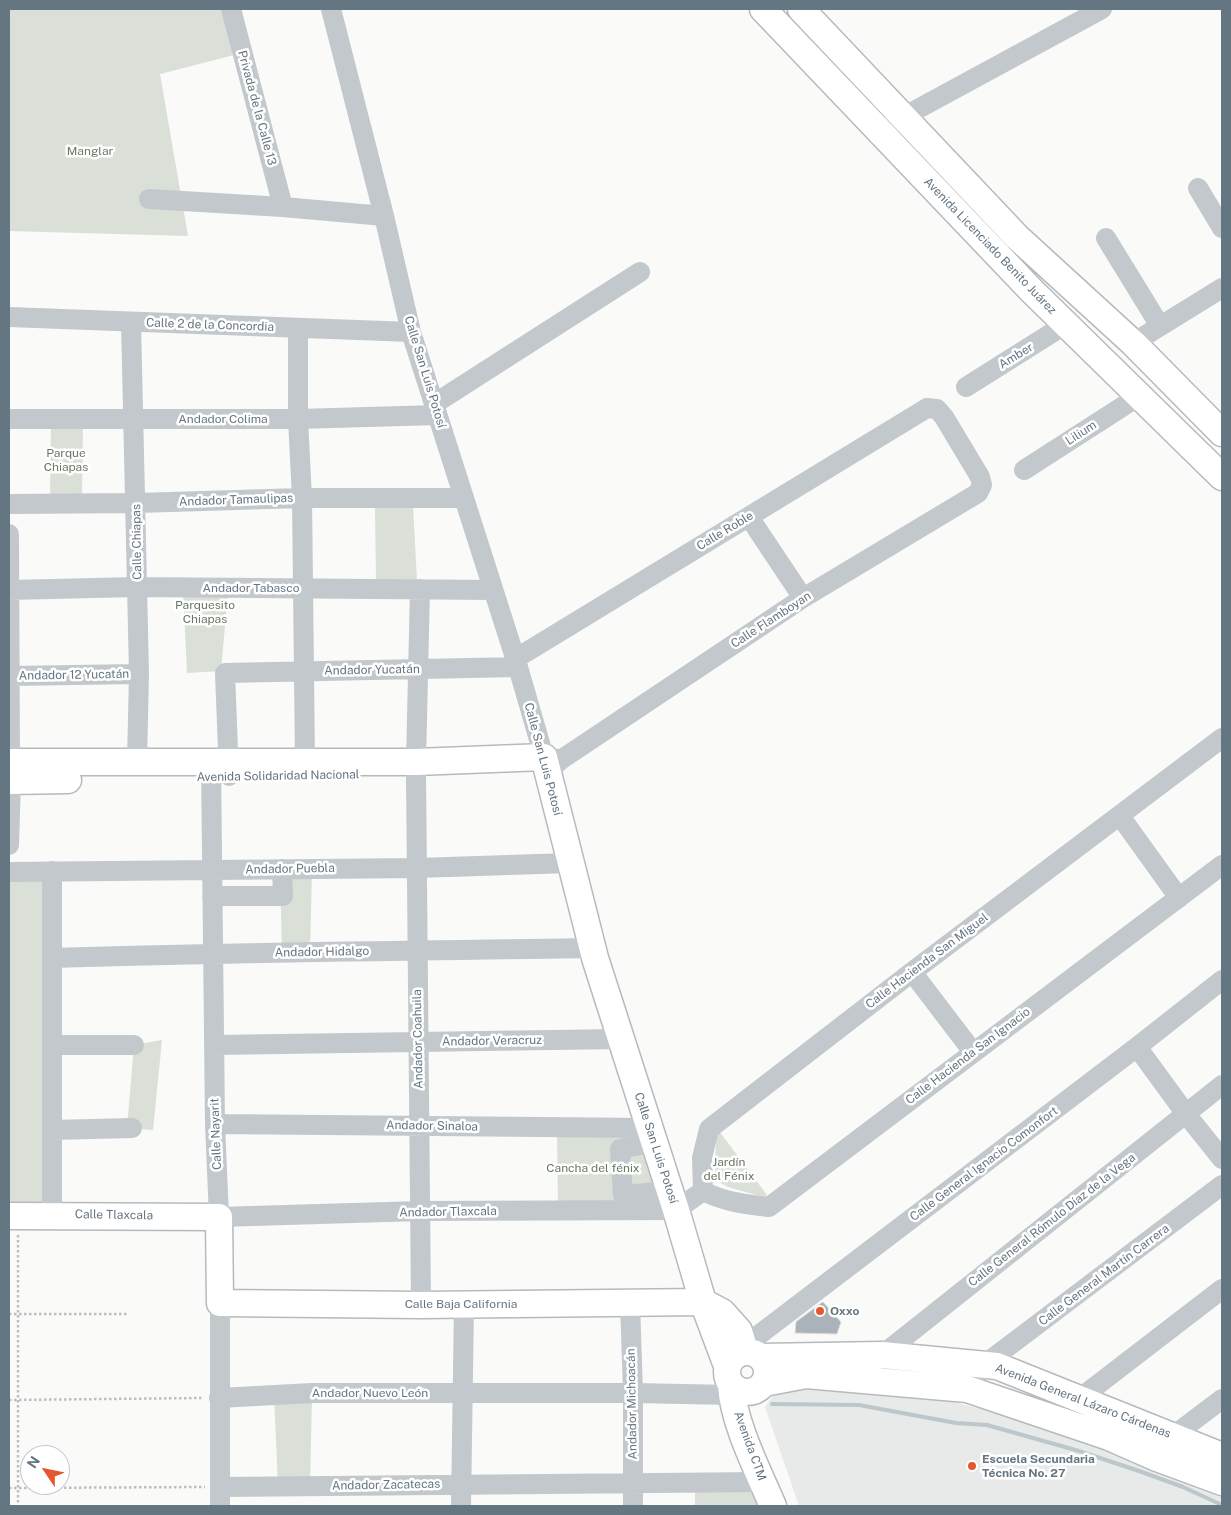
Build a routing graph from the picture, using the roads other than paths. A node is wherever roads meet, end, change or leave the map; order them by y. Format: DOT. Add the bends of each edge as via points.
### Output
graph roads {
  1 [pos="231,9"];
  2 [pos="331,9"];
  3 [pos="764,9"];
  4 [pos="801,9"];
  5 [pos="1102,9"];
  6 [pos="903,117"];
  7 [pos="880,132"];
  8 [pos="1198,188"];
  9 [pos="149,199"];
  10 [pos="283,206"];
  11 [pos="384,216"];
  12 [pos="1222,228"];
  13 [pos="1106,238"];
  14 [pos="640,272"];
  15 [pos="1222,288"];
  16 [pos="9,317"];
  17 [pos="131,322"];
  18 [pos="1066,324"];
  19 [pos="1160,326"];
  20 [pos="298,328"];
  21 [pos="411,332"];
  22 [pos="1133,343"];
  23 [pos="966,387"];
  24 [pos="1139,396"];
  25 [pos="435,409"];
  26 [pos="937,409"];
  27 [pos="134,419"];
  28 [pos="298,419"];
  29 [pos="9,420"];
  30 [pos="1219,424"];
  31 [pos="1186,441"];
  32 [pos="1024,470"];
  33 [pos="1222,477"];
  34 [pos="302,498"];
  35 [pos="464,498"];
  36 [pos="137,503"];
  37 [pos="9,504"];
  38 [pos="749,517"];
  39 [pos="9,534"];
  40 [pos="137,587"];
  41 [pos="302,588"];
  42 [pos="420,589"];
  43 [pos="9,590"];
  44 [pos="493,590"];
  45 [pos="803,598"];
  46 [pos="517,663"];
  47 [pos="419,670"];
  48 [pos="303,671"];
  49 [pos="226,673"];
  50 [pos="139,674"];
  51 [pos="9,676"];
  52 [pos="1222,738"];
  53 [pos="137,762"];
  54 [pos="305,762"];
  55 [pos="551,763"];
  56 [pos="416,768"];
  57 [pos="220,769"];
  58 [pos="10,771"];
  59 [pos="1120,816"];
  60 [pos="9,845"];
  61 [pos="570,863"];
  62 [pos="1222,865"];
  63 [pos="417,868"];
  64 [pos="282,869"];
  65 [pos="52,871"];
  66 [pos="212,871"];
  67 [pos="9,872"];
  68 [pos="212,896"];
  69 [pos="1178,898"];
  70 [pos="592,948"];
  71 [pos="417,951"];
  72 [pos="213,953"];
  73 [pos="52,958"];
  74 [pos="912,972"];
  75 [pos="1222,980"];
  76 [pos="620,1039"];
  77 [pos="419,1042"];
  78 [pos="52,1045"];
  79 [pos="134,1045"];
  80 [pos="214,1045"];
  81 [pos="1137,1047"];
  82 [pos="973,1052"];
  83 [pos="1222,1086"];
  84 [pos="1186,1114"];
  85 [pos="215,1124"];
  86 [pos="420,1126"];
  87 [pos="132,1128"];
  88 [pos="52,1130"];
  89 [pos="651,1135"];
  90 [pos="1222,1159"];
  91 [pos="1222,1185"];
  92 [pos="703,1191"];
  93 [pos="673,1201"];
  94 [pos="420,1211"];
  95 [pos="13,1215"];
  96 [pos="52,1215"];
  97 [pos="219,1216"];
  98 [pos="1222,1289"];
  99 [pos="630,1302"];
  100 [pos="704,1302"];
  101 [pos="220,1303"];
  102 [pos="464,1304"];
  103 [pos="421,1305"];
  104 [pos="882,1355"];
  105 [pos="985,1364"];
  106 [pos="745,1372"];
  107 [pos="967,1389"];
  108 [pos="633,1393"];
  109 [pos="463,1394"];
  110 [pos="218,1398"];
  111 [pos="1079,1399"];
  112 [pos="1222,1400"];
  113 [pos="1173,1436"];
  114 [pos="1222,1456"];
  115 [pos="1157,1458"];
  116 [pos="632,1482"];
  117 [pos="763,1482"];
  118 [pos="1222,1482"];
  119 [pos="461,1484"];
  120 [pos="220,1496"];
  121 [pos="461,1506"];
  122 [pos="633,1506"];
  123 [pos="772,1506"];
  124 [pos="788,1506"];
  1 -- 10 [label="street, Privada de la Calle 13"];
  2 -- 11 [label="street, Calle San Luis Potosí"];
  3 -- 7 [label="main road, Avenida Licenciado Benito Juárez"];
  4 -- 6 [label="main road"];
  5 -- 6 [label="street"];
  6 -- 7 [label="street"];
  6 -- 22 [label="main road" via="1018,237"];
  7 -- 18 [label="main road, Avenida Licenciado Benito Juárez"];
  8 -- 12 [label="street"];
  9 -- 10 [label="street"];
  10 -- 11 [label="street"];
  11 -- 21 [label="street, Calle San Luis Potosí"];
  13 -- 19 [label="street"];
  14 -- 25 [label="street"];
  15 -- 19 [label="street"];
  16 -- 17 [label="street, Calle 2 de la Concordia"];
  17 -- 20 [label="street, Calle 2 de la Concordia"];
  17 -- 27 [label="street, Calle Chiapas"];
  18 -- 23 [label="street, Amber"];
  18 -- 24 [label="main road, Avenida Licenciado Benito Juárez"];
  19 -- 22 [label="street"];
  20 -- 21 [label="street, Calle 2 de la Concordia"];
  20 -- 28 [label="street"];
  21 -- 25 [label="street, Calle San Luis Potosí"];
  22 -- 30 [label="main road"];
  24 -- 31 [label="main road, Avenida Licenciado Benito Juárez"];
  24 -- 32 [label="street, Lilium"];
  25 -- 28 [label="street, Andador Colima"];
  25 -- 35 [label="street, Calle San Luis Potosí"];
  26 -- 38 [label="street, Calle Roble" via="927,408"];
  26 -- 45 [label="street, Calle Flamboyan" via="980,476 982,485 978,493"];
  27 -- 28 [label="street, Andador Colima"];
  27 -- 29 [label="street, Andador Colima"];
  27 -- 36 [label="street, Calle Chiapas"];
  28 -- 34 [label="street"];
  30 -- 31 [label="street"];
  31 -- 33 [label="main road, Avenida Licenciado Benito Juárez"];
  34 -- 35 [label="street, Andador Tamaulipas"];
  34 -- 36 [label="street, Andador Tamaulipas"];
  34 -- 41 [label="street"];
  35 -- 44 [label="street, Calle San Luis Potosí"];
  36 -- 37 [label="street, Andador Tamaulipas"];
  36 -- 40 [label="street, Calle Chiapas"];
  38 -- 45 [label="street"];
  38 -- 46 [label="street, Calle Roble"];
  39 -- 43 [label="street"];
  40 -- 41 [label="street, Andador Tabasco"];
  40 -- 43 [label="street, Andador Tabasco"];
  40 -- 50 [label="street, Calle Chiapas"];
  41 -- 42 [label="street, Andador Tabasco"];
  41 -- 48 [label="street"];
  42 -- 44 [label="street, Andador Tabasco"];
  42 -- 47 [label="street, Andador Coahuila"];
  43 -- 51 [label="street"];
  44 -- 46 [label="street, Calle San Luis Potosí"];
  45 -- 55 [label="street, Calle Flamboyan"];
  46 -- 47 [label="street, Andador Yucatán"];
  46 -- 55 [label="street, Calle San Luis Potosí"];
  47 -- 48 [label="street, Andador Yucatán"];
  47 -- 56 [label="street, Andador Coahuila"];
  48 -- 49 [label="street, Andador Yucatán"];
  48 -- 54 [label="street"];
  49 -- 57 [label="street, Calle Nayarit"];
  50 -- 51 [label="street, Andador 12 Yucatán"];
  50 -- 53 [label="street, Calle Chiapas"];
  51 -- 58 [label="street"];
  52 -- 59 [label="street, Calle Hacienda San Miguel"];
  53 -- 57 [label="main road, Avenida Solidaridad Nacional"];
  53 -- 58 [label="main road, Avenida Solidaridad Nacional"];
  54 -- 56 [label="main road, Avenida Solidaridad Nacional"];
  54 -- 57 [label="main road, Avenida Solidaridad Nacional"];
  55 -- 56 [label="main road, Avenida Solidaridad Nacional"];
  55 -- 61 [label="main road, Calle San Luis Potosí"];
  56 -- 57 [label="main road, Avenida Solidaridad Nacional"];
  56 -- 63 [label="street, Andador Coahuila"];
  57 -- 58 [label="main road, Avenida Solidaridad Nacional"];
  57 -- 66 [label="street, Calle Nayarit"];
  58 -- 60 [label="street"];
  59 -- 69 [label="street"];
  59 -- 74 [label="street, Calle Hacienda San Miguel"];
  61 -- 63 [label="street, Andador Puebla"];
  61 -- 70 [label="main road, Calle San Luis Potosí"];
  62 -- 69 [label="street, Calle Hacienda San Ignacio"];
  63 -- 64 [label="street, Andador Puebla"];
  63 -- 71 [label="street, Andador Coahuila"];
  64 -- 66 [label="street, Andador Puebla"];
  64 -- 68 [label="street" via="284,896"];
  65 -- 66 [label="street, Andador Puebla"];
  65 -- 67 [label="street, Andador Puebla"];
  65 -- 73 [label="street"];
  66 -- 68 [label="street, Calle Nayarit"];
  68 -- 72 [label="street, Calle Nayarit"];
  69 -- 82 [label="street, Calle Hacienda San Ignacio"];
  70 -- 71 [label="street, Andador Hidalgo"];
  70 -- 76 [label="main road, Calle San Luis Potosí"];
  71 -- 72 [label="street, Andador Hidalgo"];
  71 -- 77 [label="street, Andador Coahuila"];
  72 -- 73 [label="street, Andador Hidalgo"];
  72 -- 80 [label="street, Calle Nayarit"];
  73 -- 78 [label="street"];
  74 -- 82 [label="street"];
  74 -- 92 [label="street, Calle Hacienda San Miguel" via="709,1129 702,1158"];
  75 -- 81 [label="street, Calle General Ignacio Comonfort"];
  76 -- 77 [label="street, Andador Veracruz"];
  76 -- 89 [label="main road, Calle San Luis Potosí"];
  77 -- 80 [label="street, Andador Veracruz"];
  77 -- 86 [label="street, Andador Coahuila"];
  78 -- 79 [label="street"];
  78 -- 88 [label="street"];
  80 -- 85 [label="street, Calle Nayarit"];
  81 -- 84 [label="street"];
  81 -- 106 [label="street, Calle General Ignacio Comonfort" via="760,1334"];
  82 -- 92 [label="street, Calle Hacienda San Ignacio" via="768,1207 735,1203"];
  83 -- 84 [label="street, Calle General Rómulo Díaz de la Vega"];
  84 -- 90 [label="street"];
  84 -- 104 [label="street, Calle General Rómulo Díaz de la Vega"];
  85 -- 86 [label="street, Andador Sinaloa"];
  85 -- 97 [label="street, Calle Nayarit"];
  86 -- 89 [label="street, Andador Sinaloa"];
  86 -- 94 [label="street, Andador Coahuila"];
  87 -- 88 [label="street"];
  88 -- 96 [label="street"];
  89 -- 93 [label="main road, Calle San Luis Potosí"];
  89 -- 93 [label="street" via="620,1149 623,1195"];
  91 -- 105 [label="street, Calle General Martín Carrera"];
  92 -- 93 [label="street"];
  93 -- 94 [label="street, Andador Tlaxcala"];
  93 -- 100 [label="main road, Calle San Luis Potosí"];
  94 -- 97 [label="street, Andador Tlaxcala"];
  94 -- 103 [label="street, Andador Coahuila"];
  95 -- 96 [label="main road, Calle Tlaxcala"];
  96 -- 97 [label="main road, Calle Tlaxcala"];
  97 -- 101 [label="main road, Calle Nayarit"];
  98 -- 111 [label="street"];
  99 -- 100 [label="main road, Calle Baja California"];
  99 -- 102 [label="main road, Calle Baja California"];
  99 -- 108 [label="street, Andador Michoacán"];
  100 -- 106 [label="main road, Calle San Luis Potosí"];
  101 -- 103 [label="main road, Calle Baja California"];
  101 -- 110 [label="street, Calle Nayarit"];
  102 -- 103 [label="main road, Calle Baja California"];
  102 -- 109 [label="street"];
  104 -- 105 [label="main road, Avenida General Lázaro Cárdenas"];
  104 -- 106 [label="main road, Avenida General Lázaro Cárdenas"];
  105 -- 107 [label="street, Calle General Martín Carrera"];
  105 -- 111 [label="main road, Avenida General Lázaro Cárdenas"];
  106 -- 107 [label="main road, Avenida General Lázaro Cárdenas" via="806,1374"];
  106 -- 108 [label="street, Andador Nuevo León"];
  106 -- 117 [label="main road, Avenida CTM" via="742,1429"];
  106 -- 124 [label="main road, Avenida CTM" via="758,1428"];
  107 -- 115 [label="main road, Avenida General Lázaro Cárdenas" via="1109,1437"];
  108 -- 109 [label="street, Andador Nuevo León"];
  108 -- 116 [label="street, Andador Michoacán"];
  109 -- 110 [label="street, Andador Nuevo León" via="312,1392"];
  109 -- 119 [label="street"];
  110 -- 120 [label="street, Calle Nayarit"];
  111 -- 113 [label="main road, Avenida General Lázaro Cárdenas"];
  112 -- 113 [label="street"];
  113 -- 114 [label="main road, Avenida General Lázaro Cárdenas"];
  113 -- 115 [label="street"];
  115 -- 118 [label="main road, Avenida General Lázaro Cárdenas"];
  116 -- 117 [label="street, Andador Zacatecas"];
  116 -- 119 [label="street, Andador Zacatecas"];
  116 -- 122 [label="street, Andador Michoacán"];
  117 -- 123 [label="main road, Avenida CTM"];
  119 -- 120 [label="street, Andador Zacatecas"];
  119 -- 121 [label="street"];
}
